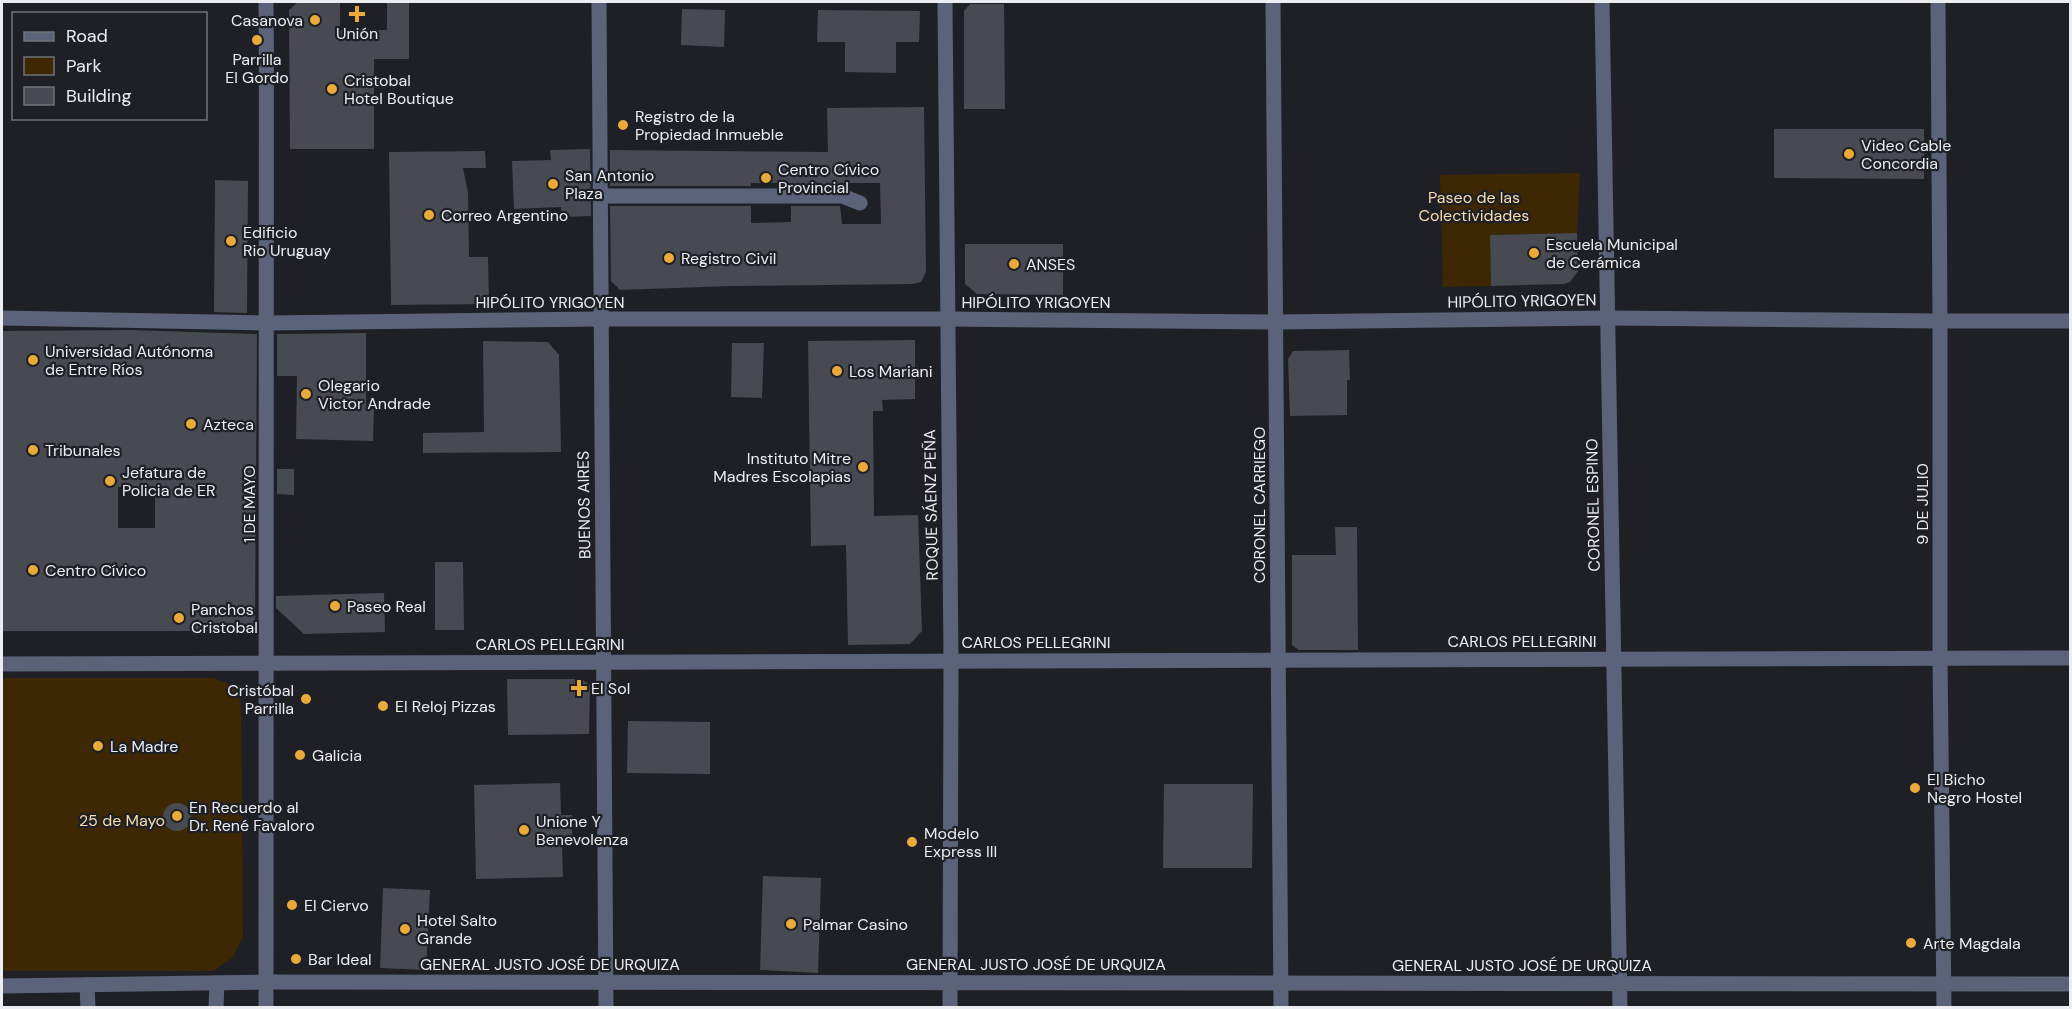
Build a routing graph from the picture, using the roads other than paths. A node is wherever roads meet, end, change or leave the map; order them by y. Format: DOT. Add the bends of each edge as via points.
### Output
graph roads {
  1 [pos="266,2"];
  2 [pos="599,2"];
  3 [pos="945,2"];
  4 [pos="1273,2"];
  5 [pos="1602,2"];
  6 [pos="1938,2"];
  7 [pos="601,196"];
  8 [pos="860,202"];
  9 [pos="2,318"];
  10 [pos="1608,318"];
  11 [pos="600,319"];
  12 [pos="947,319"];
  13 [pos="1940,321"];
  14 [pos="2070,321"];
  15 [pos="1276,322"];
  16 [pos="268,323"];
  17 [pos="1614,658"];
  18 [pos="2070,658"];
  19 [pos="1278,659"];
  20 [pos="1940,659"];
  21 [pos="951,661"];
  22 [pos="603,662"];
  23 [pos="266,663"];
  24 [pos="2,664"];
  25 [pos="266,982"];
  26 [pos="606,982"];
  27 [pos="950,982"];
  28 [pos="1281,982"];
  29 [pos="217,983"];
  30 [pos="1619,983"];
  31 [pos="1944,984"];
  32 [pos="2070,984"];
  33 [pos="87,985"];
  34 [pos="2,986"];
  35 [pos="88,1008"];
  36 [pos="216,1008"];
  37 [pos="266,1008"];
  38 [pos="606,1008"];
  39 [pos="950,1008"];
  40 [pos="1281,1008"];
  41 [pos="1620,1008"];
  42 [pos="1944,1008"];
  1 -- 16 [label="street, 1 DE MAYO"];
  2 -- 7 [label="street, BUENOS AIRES"];
  3 -- 12 [label="street, ROQUE SÁENZ PEÑA"];
  4 -- 15 [label="street, CORONEL CARRIEGO"];
  5 -- 10 [label="street, CORONEL ESPINO"];
  6 -- 13 [label="street, 9 DE JULIO"];
  7 -- 8 [label="street" via="842,196"];
  7 -- 11 [label="street, BUENOS AIRES"];
  9 -- 16 [label="street, HIPÓLITO YRIGOYEN"];
  10 -- 13 [label="street, HIPÓLITO YRIGOYEN"];
  10 -- 15 [label="street, HIPÓLITO YRIGOYEN"];
  10 -- 17 [label="street, CORONEL ESPINO"];
  11 -- 12 [label="street, HIPÓLITO YRIGOYEN"];
  11 -- 16 [label="street, HIPÓLITO YRIGOYEN"];
  11 -- 22 [label="street, BUENOS AIRES"];
  12 -- 15 [label="street, HIPÓLITO YRIGOYEN"];
  12 -- 21 [label="street, ROQUE SÁENZ PEÑA"];
  13 -- 14 [label="street, HIPÓLITO YRIGOYEN"];
  13 -- 20 [label="street, 9 DE JULIO"];
  15 -- 19 [label="street, CORONEL CARRIEGO"];
  16 -- 23 [label="street, 1 DE MAYO"];
  17 -- 19 [label="street, CARLOS PELLEGRINI"];
  17 -- 20 [label="street, CARLOS PELLEGRINI"];
  17 -- 30 [label="street, CORONEL ESPINO"];
  18 -- 20 [label="street, CARLOS PELLEGRINI"];
  19 -- 21 [label="street, CARLOS PELLEGRINI"];
  19 -- 28 [label="street, CORONEL CARRIEGO"];
  20 -- 31 [label="street, 9 DE JULIO"];
  21 -- 22 [label="street, CARLOS PELLEGRINI"];
  21 -- 27 [label="street, ROQUE SÁENZ PEÑA"];
  22 -- 23 [label="street, CARLOS PELLEGRINI"];
  22 -- 26 [label="street, BUENOS AIRES"];
  23 -- 24 [label="street, CARLOS PELLEGRINI"];
  23 -- 25 [label="street, 1 DE MAYO"];
  25 -- 26 [label="street, GENERAL JUSTO JOSÉ DE URQUIZA"];
  25 -- 29 [label="street, GENERAL JUSTO JOSÉ DE URQUIZA"];
  25 -- 37 [label="street, 1 DE MAYO"];
  26 -- 27 [label="street, GENERAL JUSTO JOSÉ DE URQUIZA"];
  26 -- 38 [label="street, BUENOS AIRES"];
  27 -- 28 [label="street, GENERAL JUSTO JOSÉ DE URQUIZA"];
  27 -- 39 [label="street, ROQUE SÁENZ PEÑA"];
  28 -- 30 [label="street, GENERAL JUSTO JOSÉ DE URQUIZA"];
  28 -- 40 [label="street, CORONEL CARRIEGO"];
  29 -- 33 [label="street, GENERAL JUSTO JOSÉ DE URQUIZA"];
  29 -- 36 [label="street"];
  30 -- 31 [label="street, GENERAL JUSTO JOSÉ DE URQUIZA"];
  30 -- 41 [label="street, CORONEL ESPINO"];
  31 -- 32 [label="street, GENERAL JUSTO JOSÉ DE URQUIZA"];
  31 -- 42 [label="street, 9 DE JULIO"];
  33 -- 34 [label="street, GENERAL JUSTO JOSÉ DE URQUIZA"];
  33 -- 35 [label="street"];
}
